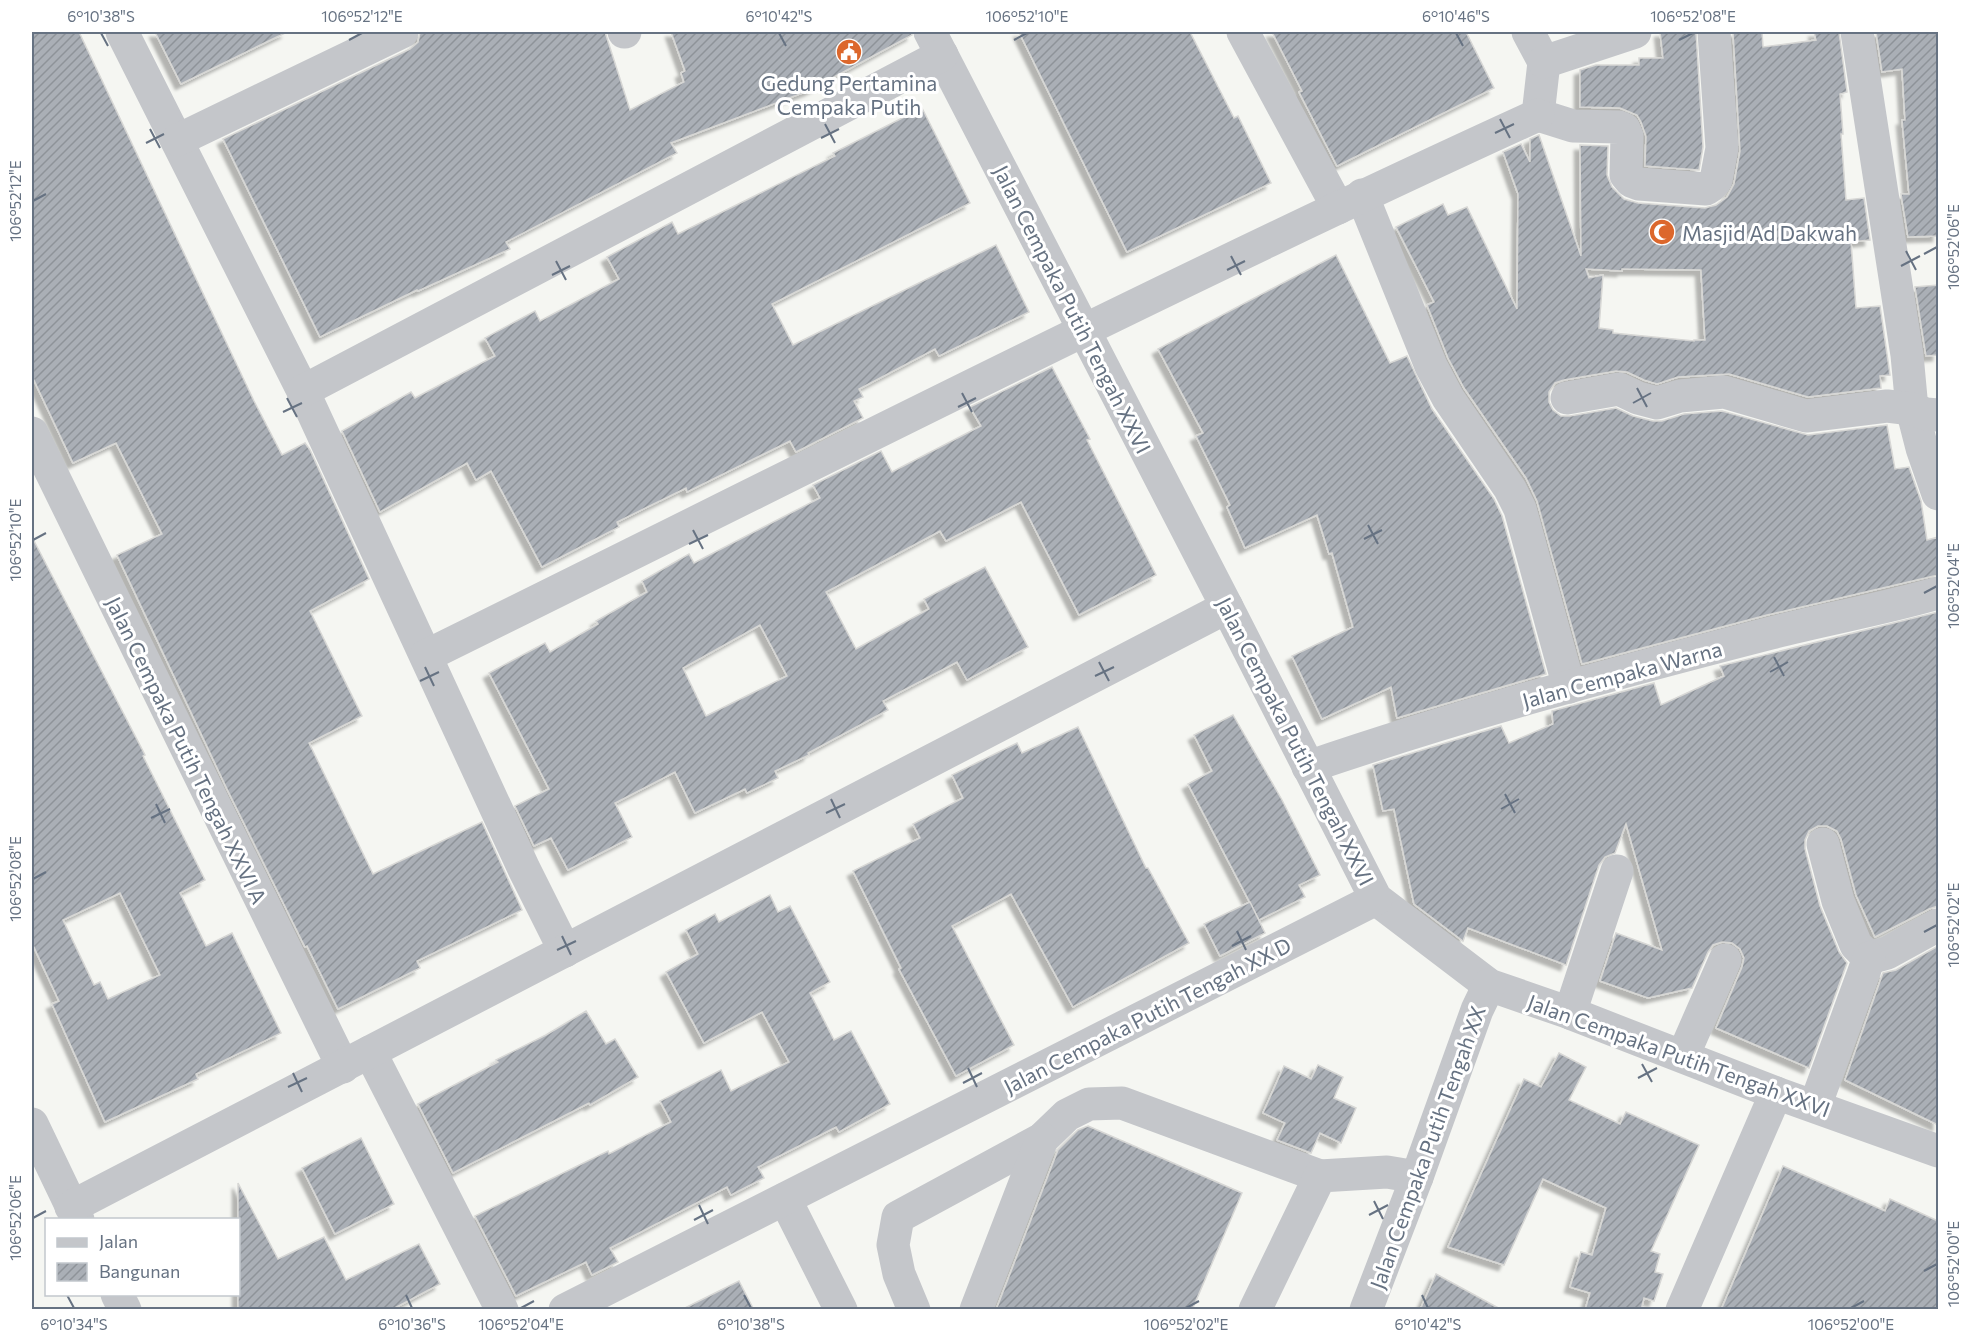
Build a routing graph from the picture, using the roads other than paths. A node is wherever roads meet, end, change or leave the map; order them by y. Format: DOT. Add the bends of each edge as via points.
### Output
graph roads {
  1 [pos="122,32"];
  2 [pos="402,32"];
  3 [pos="1243,32"];
  4 [pos="1528,32"];
  5 [pos="1635,32"];
  6 [pos="1714,32"];
  7 [pos="1857,32"];
  8 [pos="936,43"];
  9 [pos="1544,62"];
  10 [pos="1538,115"];
  11 [pos="178,140"];
  12 [pos="1350,202"];
  13 [pos="1084,331"];
  14 [pos="303,391"];
  15 [pos="1567,398"];
  16 [pos="1925,412"];
  17 [pos="32,433"];
  18 [pos="1938,494"];
  19 [pos="1938,594"];
  20 [pos="1227,607"];
  21 [pos="426,657"];
  22 [pos="1569,687"];
  23 [pos="1308,767"];
  24 [pos="1823,844"];
  25 [pos="1617,871"];
  26 [pos="1376,899"];
  27 [pos="1938,925"];
  28 [pos="565,951"];
  29 [pos="1869,958"];
  30 [pos="1725,960"];
  31 [pos="1489,985"];
  32 [pos="1570,1013"];
  33 [pos="1683,1056"];
  34 [pos="357,1059"];
  35 [pos="1776,1093"];
  36 [pos="1815,1106"];
  37 [pos="32,1124"];
  38 [pos="1042,1139"];
  39 [pos="1938,1151"];
  40 [pos="1320,1176"];
  41 [pos="1417,1177"];
  42 [pos="785,1199"];
  43 [pos="74,1213"];
  44 [pos="118,1296"];
  45 [pos="125,1310"];
  46 [pos="502,1310"];
  47 [pos="565,1310"];
  48 [pos="841,1310"];
  49 [pos="914,1310"];
  50 [pos="976,1310"];
  51 [pos="1255,1310"];
  52 [pos="1366,1310"];
  53 [pos="1682,1310"];
  1 -- 11 [label="street"];
  2 -- 11 [label="street"];
  3 -- 12 [label="street"];
  4 -- 9 [label="street"];
  5 -- 9 [label="street"];
  6 -- 10 [label="street" via="1722,148 1716,180 1706,189 1630,181 1626,175 1624,129 1573,126"];
  7 -- 16 [label="street" via="1907,354"];
  8 -- 13 [label="street, Jalan Cempaka Putih Tengah XXVI"];
  8 -- 14 [label="street"];
  9 -- 10 [label="street"];
  10 -- 12 [label="street"];
  11 -- 14 [label="street"];
  12 -- 13 [label="street"];
  12 -- 22 [label="street" via="1448,398 1520,510"];
  13 -- 20 [label="street, Jalan Cempaka Putih Tengah XXVI"];
  13 -- 21 [label="street"];
  14 -- 21 [label="street"];
  15 -- 16 [label="street" via="1619,389 1657,402 1724,392 1806,416 1887,406"];
  16 -- 18 [label="street" via="1922,447"];
  17 -- 34 [label="street, Jalan Cempaka Putih Tengah XXVI A"];
  19 -- 22 [label="street, Jalan Cempaka Warna"];
  20 -- 23 [label="street, Jalan Cempaka Putih Tengah XXVI"];
  20 -- 28 [label="street"];
  21 -- 28 [label="street"];
  22 -- 23 [label="street, Jalan Cempaka Warna"];
  23 -- 26 [label="street, Jalan Cempaka Putih Tengah XXVI"];
  24 -- 29 [label="street" via="1838,901 1856,945"];
  25 -- 32 [label="street"];
  26 -- 31 [label="street, Jalan Cempaka Putih Tengah XXVI"];
  26 -- 42 [label="street, Jalan Cempaka Putih Tengah XX D"];
  27 -- 29 [label="street" via="1887,953"];
  28 -- 34 [label="street"];
  29 -- 36 [label="street"];
  30 -- 33 [label="street"];
  31 -- 32 [label="street, Jalan Cempaka Putih Tengah XXVI"];
  31 -- 41 [label="street, Jalan Cempaka Putih Tengah XX"];
  32 -- 33 [label="street, Jalan Cempaka Putih Tengah XXVI"];
  33 -- 35 [label="street, Jalan Cempaka Putih Tengah XXVI"];
  34 -- 43 [label="street"];
  34 -- 46 [label="street, Jalan Cempaka Putih Tengah XXVI A"];
  35 -- 36 [label="street, Jalan Cempaka Putih Tengah XXVI"];
  35 -- 53 [label="street"];
  36 -- 39 [label="street, Jalan Cempaka Putih Tengah XXVI"];
  37 -- 43 [label="street"];
  38 -- 40 [label="street" via="1067,1115 1089,1104 1122,1102"];
  38 -- 49 [label="street" via="898,1217 893,1245 899,1274"];
  38 -- 50 [label="street"];
  40 -- 41 [label="street" via="1388,1172"];
  40 -- 51 [label="street"];
  41 -- 52 [label="street, Jalan Cempaka Putih Tengah XX"];
  42 -- 47 [label="street, Jalan Cempaka Putih Tengah XX D"];
  42 -- 48 [label="street"];
  44 -- 45 [label="street"];
}
